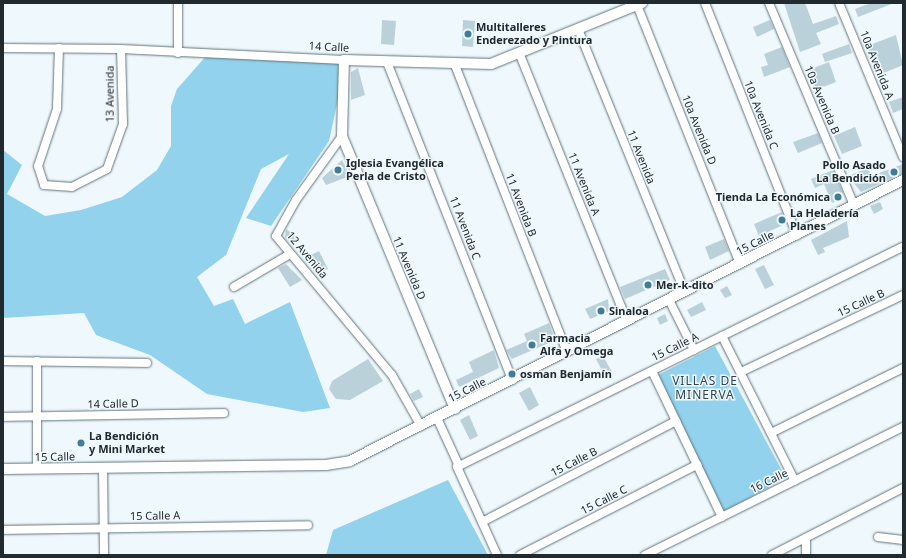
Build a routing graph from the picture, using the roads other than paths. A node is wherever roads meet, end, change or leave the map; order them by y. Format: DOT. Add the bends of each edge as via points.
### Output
graph roads {
  1 [pos="178,3"];
  2 [pos="705,3"];
  3 [pos="769,3"];
  4 [pos="839,3"];
  5 [pos="640,4"];
  6 [pos="578,29"];
  7 [pos="3,48"];
  8 [pos="59,48"];
  9 [pos="121,49"];
  10 [pos="178,53"];
  11 [pos="520,56"];
  12 [pos="344,60"];
  13 [pos="387,62"];
  14 [pos="455,65"];
  15 [pos="342,136"];
  16 [pos="903,157"];
  17 [pos="903,180"];
  18 [pos="854,206"];
  19 [pos="797,235"];
  20 [pos="903,247"];
  21 [pos="290,254"];
  22 [pos="740,264"];
  23 [pos="234,287"];
  24 [pos="685,292"];
  25 [pos="903,295"];
  26 [pos="669,300"];
  27 [pos="627,322"];
  28 [pos="722,336"];
  29 [pos="694,350"];
  30 [pos="567,352"];
  31 [pos="3,360"];
  32 [pos="37,361"];
  33 [pos="147,363"];
  34 [pos="903,368"];
  35 [pos="652,371"];
  36 [pos="741,372"];
  37 [pos="512,380"];
  38 [pos="455,409"];
  39 [pos="224,413"];
  40 [pos="37,416"];
  41 [pos="3,417"];
  42 [pos="437,418"];
  43 [pos="676,421"];
  44 [pos="421,426"];
  45 [pos="903,427"];
  46 [pos="771,433"];
  47 [pos="697,465"];
  48 [pos="458,467"];
  49 [pos="103,468"];
  50 [pos="3,469"];
  51 [pos="37,469"];
  52 [pos="795,481"];
  53 [pos="903,488"];
  54 [pos="722,517"];
  55 [pos="482,522"];
  56 [pos="308,525"];
  57 [pos="104,528"];
  58 [pos="3,530"];
  59 [pos="878,537"];
  60 [pos="806,538"];
  61 [pos="903,540"];
  62 [pos="104,555"];
  63 [pos="497,555"];
  64 [pos="520,555"];
  65 [pos="644,555"];
  66 [pos="772,555"];
  67 [pos="806,555"];
  1 -- 10 [label="street"];
  2 -- 19 [label="street, 10a Avenida C"];
  3 -- 18 [label="street, 10a Avenida B"];
  4 -- 16 [label="street, 10a Avenida A"];
  5 -- 6 [label="street, 14 Calle"];
  5 -- 22 [label="street, 10a Avenida D"];
  6 -- 11 [label="street, 14 Calle"];
  6 -- 24 [label="street, 11 Avenida"];
  7 -- 8 [label="street, 14 Calle"];
  8 -- 9 [label="street, 14 Calle"];
  8 -- 9 [label="street, 13 Avenida" via="57,109 38,166 44,185 72,187 107,169 123,124"];
  9 -- 10 [label="street, 14 Calle"];
  10 -- 12 [label="street, 14 Calle"];
  11 -- 14 [label="street, 14 Calle" via="491,64"];
  11 -- 27 [label="street, 11 Avenida A"];
  12 -- 13 [label="street, 14 Calle"];
  12 -- 15 [label="street"];
  13 -- 14 [label="street, 14 Calle"];
  13 -- 37 [label="street, 11 Avenida C"];
  14 -- 30 [label="street, 11 Avenida B"];
  15 -- 21 [label="street, 12 Avenida" via="296,200 276,236"];
  15 -- 38 [label="street, 11 Avenida D"];
  17 -- 18 [label="street, 15 Calle"];
  18 -- 19 [label="street, 15 Calle"];
  19 -- 22 [label="street, 15 Calle"];
  20 -- 28 [label="street, 15 Calle A"];
  21 -- 23 [label="street"];
  21 -- 44 [label="street, 12 Avenida" via="392,375"];
  22 -- 24 [label="street, 15 Calle"];
  24 -- 26 [label="street, 15 Calle"];
  25 -- 36 [label="street, 15 Calle B"];
  26 -- 27 [label="street, 15 Calle"];
  26 -- 29 [label="street"];
  27 -- 30 [label="street, 15 Calle"];
  28 -- 29 [label="street, 15 Calle A"];
  28 -- 36 [label="street"];
  29 -- 35 [label="street, 15 Calle A"];
  30 -- 37 [label="street, 15 Calle"];
  31 -- 32 [label="street"];
  32 -- 33 [label="street"];
  32 -- 40 [label="street"];
  34 -- 46 [label="street"];
  35 -- 43 [label="street"];
  35 -- 48 [label="street, 15 Calle A"];
  36 -- 46 [label="street"];
  37 -- 38 [label="street, 15 Calle"];
  38 -- 42 [label="street, 15 Calle"];
  39 -- 40 [label="street, 14 Calle D"];
  40 -- 41 [label="street, 14 Calle D"];
  40 -- 51 [label="street"];
  42 -- 44 [label="street, 15 Calle"];
  42 -- 48 [label="street"];
  43 -- 47 [label="street"];
  43 -- 55 [label="street, 15 Calle B"];
  44 -- 49 [label="street, 15 Calle" via="350,461 326,465"];
  45 -- 52 [label="street, 16 Calle"];
  46 -- 52 [label="street"];
  47 -- 54 [label="street"];
  47 -- 64 [label="street, 15 Calle C"];
  48 -- 55 [label="street"];
  49 -- 51 [label="street, 15 Calle"];
  49 -- 57 [label="street"];
  50 -- 51 [label="street, 15 Calle"];
  52 -- 54 [label="street, 16 Calle"];
  53 -- 60 [label="street"];
  54 -- 65 [label="street, 16 Calle"];
  55 -- 63 [label="street"];
  56 -- 57 [label="street, 15 Calle A"];
  57 -- 58 [label="street, 15 Calle A"];
  57 -- 62 [label="street"];
  59 -- 61 [label="street"];
  60 -- 66 [label="street"];
  60 -- 67 [label="street"];
}
